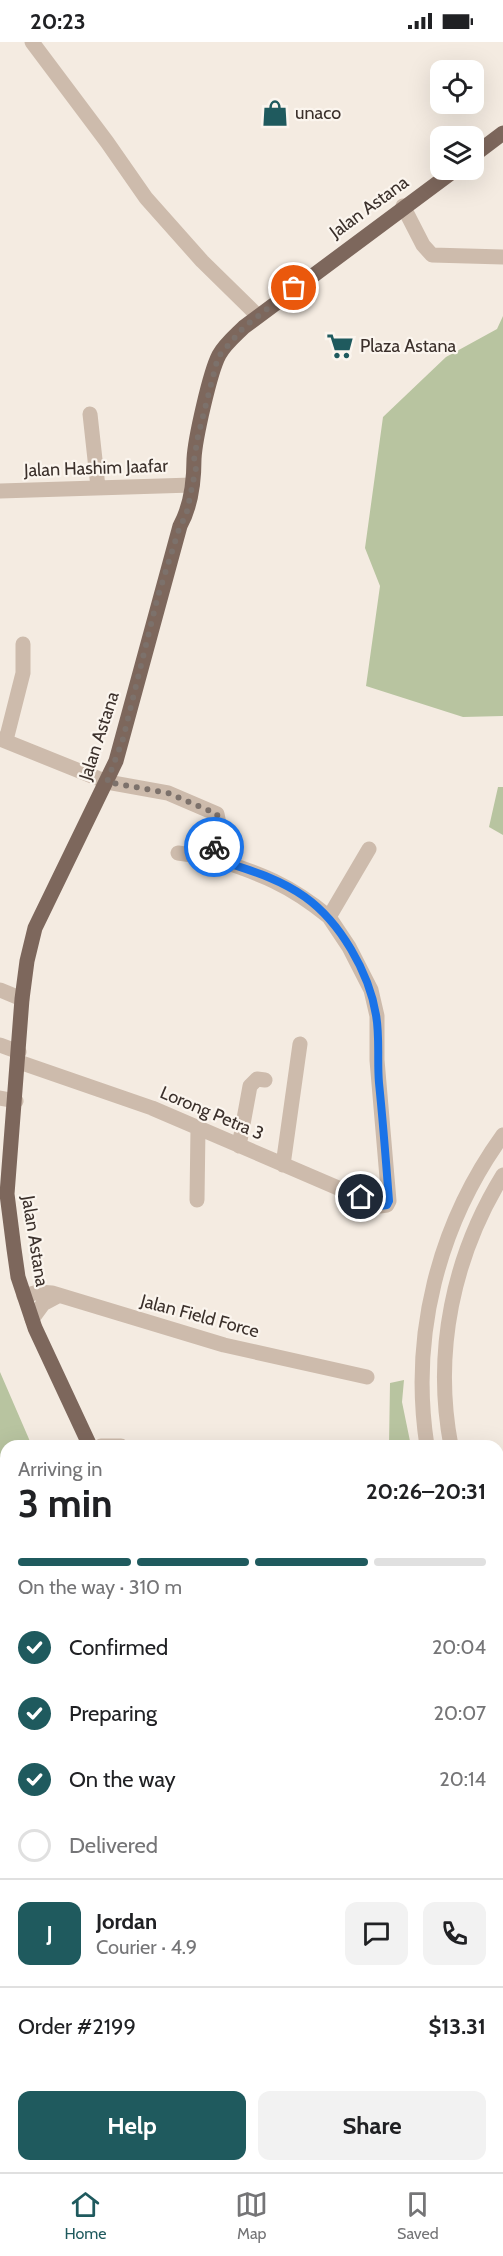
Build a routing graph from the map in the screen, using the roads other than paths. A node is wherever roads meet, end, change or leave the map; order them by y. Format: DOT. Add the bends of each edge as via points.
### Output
graph roads {
  1 [pos="32,42"];
  2 [pos="503,133"];
  3 [pos="484,147"];
  4 [pos="441,180"];
  5 [pos="403,206"];
  6 [pos="503,258"];
  7 [pos="258,316"];
  8 [pos="90,414"];
  9 [pos="189,484"];
  10 [pos="98,487"];
  11 [pos="0,491"];
  12 [pos="23,644"];
  13 [pos="3,740"];
  14 [pos="107,782"];
  15 [pos="369,849"];
  16 [pos="178,853"];
  17 [pos="213,858"];
  18 [pos="328,917"];
  19 [pos="0,990"];
  20 [pos="22,999"];
  21 [pos="300,1044"];
  22 [pos="0,1045"];
  23 [pos="19,1057"];
  24 [pos="265,1080"];
  25 [pos="0,1098"];
  26 [pos="16,1101"];
  27 [pos="198,1128"];
  28 [pos="503,1135"];
  29 [pos="239,1146"];
  30 [pos="283,1165"];
  31 [pos="503,1175"];
  32 [pos="4,1193"];
  33 [pos="197,1200"];
  34 [pos="24,1296"];
  35 [pos="58,1296"];
  36 [pos="32,1319"];
  37 [pos="367,1377"];
  38 [pos="87,1440"];
  39 [pos="426,1440"];
  40 [pos="450,1440"];
  1 -- 7 [label="street" via="146,198"];
  2 -- 3 [label="main road"];
  4 -- 5 [label="main road, Jalan Astana"];
  5 -- 6 [label="street" via="432,255"];
  5 -- 7 [label="main road, Jalan Astana"];
  7 -- 9 [label="main road, Jalan Astana" via="218,357 194,460 196,468"];
  8 -- 10 [label="street"];
  9 -- 10 [label="street, Jalan Hashim Jaafar"];
  9 -- 14 [label="main road, Jalan Astana" via="123,739"];
  10 -- 11 [label="street, Jalan Hashim Jaafar"];
  12 -- 13 [label="street" via="23,673"];
  13 -- 14 [label="street"];
  14 -- 17 [label="street" via="168,793 217,814"];
  14 -- 20 [label="main road, Jalan Astana" via="35,928"];
  15 -- 18 [label="street"];
  16 -- 17 [label="street"];
  17 -- 18 [label="street" via="267,876 304,897"];
  18 -- 30 [label="street, Lorong Petra 3" via="349,946 371,990 377,1016 389,1201 380,1206"];
  19 -- 20 [label="street"];
  20 -- 23 [label="main road, Jalan Astana"];
  21 -- 30 [label="street"];
  22 -- 23 [label="street, Lorong Petra 3"];
  23 -- 26 [label="main road, Jalan Astana"];
  23 -- 27 [label="street, Lorong Petra 3"];
  24 -- 29 [label="street" via="257,1079 250,1086"];
  25 -- 26 [label="street"];
  26 -- 32 [label="main road, Jalan Astana"];
  27 -- 29 [label="street, Lorong Petra 3"];
  27 -- 33 [label="street"];
  28 -- 39 [label="street" via="460,1207 438,1263 426,1321 421,1380"];
  29 -- 30 [label="street, Lorong Petra 3"];
  31 -- 40 [label="street" via="466,1251 449,1316 444,1384"];
  32 -- 34 [label="main road, Jalan Astana"];
  34 -- 35 [label="street, Jalan Field Force" via="38,1292"];
  34 -- 36 [label="main road, Jalan Astana"];
  35 -- 36 [label="street" via="43,1304"];
  35 -- 37 [label="street, Jalan Field Force" via="224,1345"];
  36 -- 38 [label="main road, Jalan Astana"];
}
